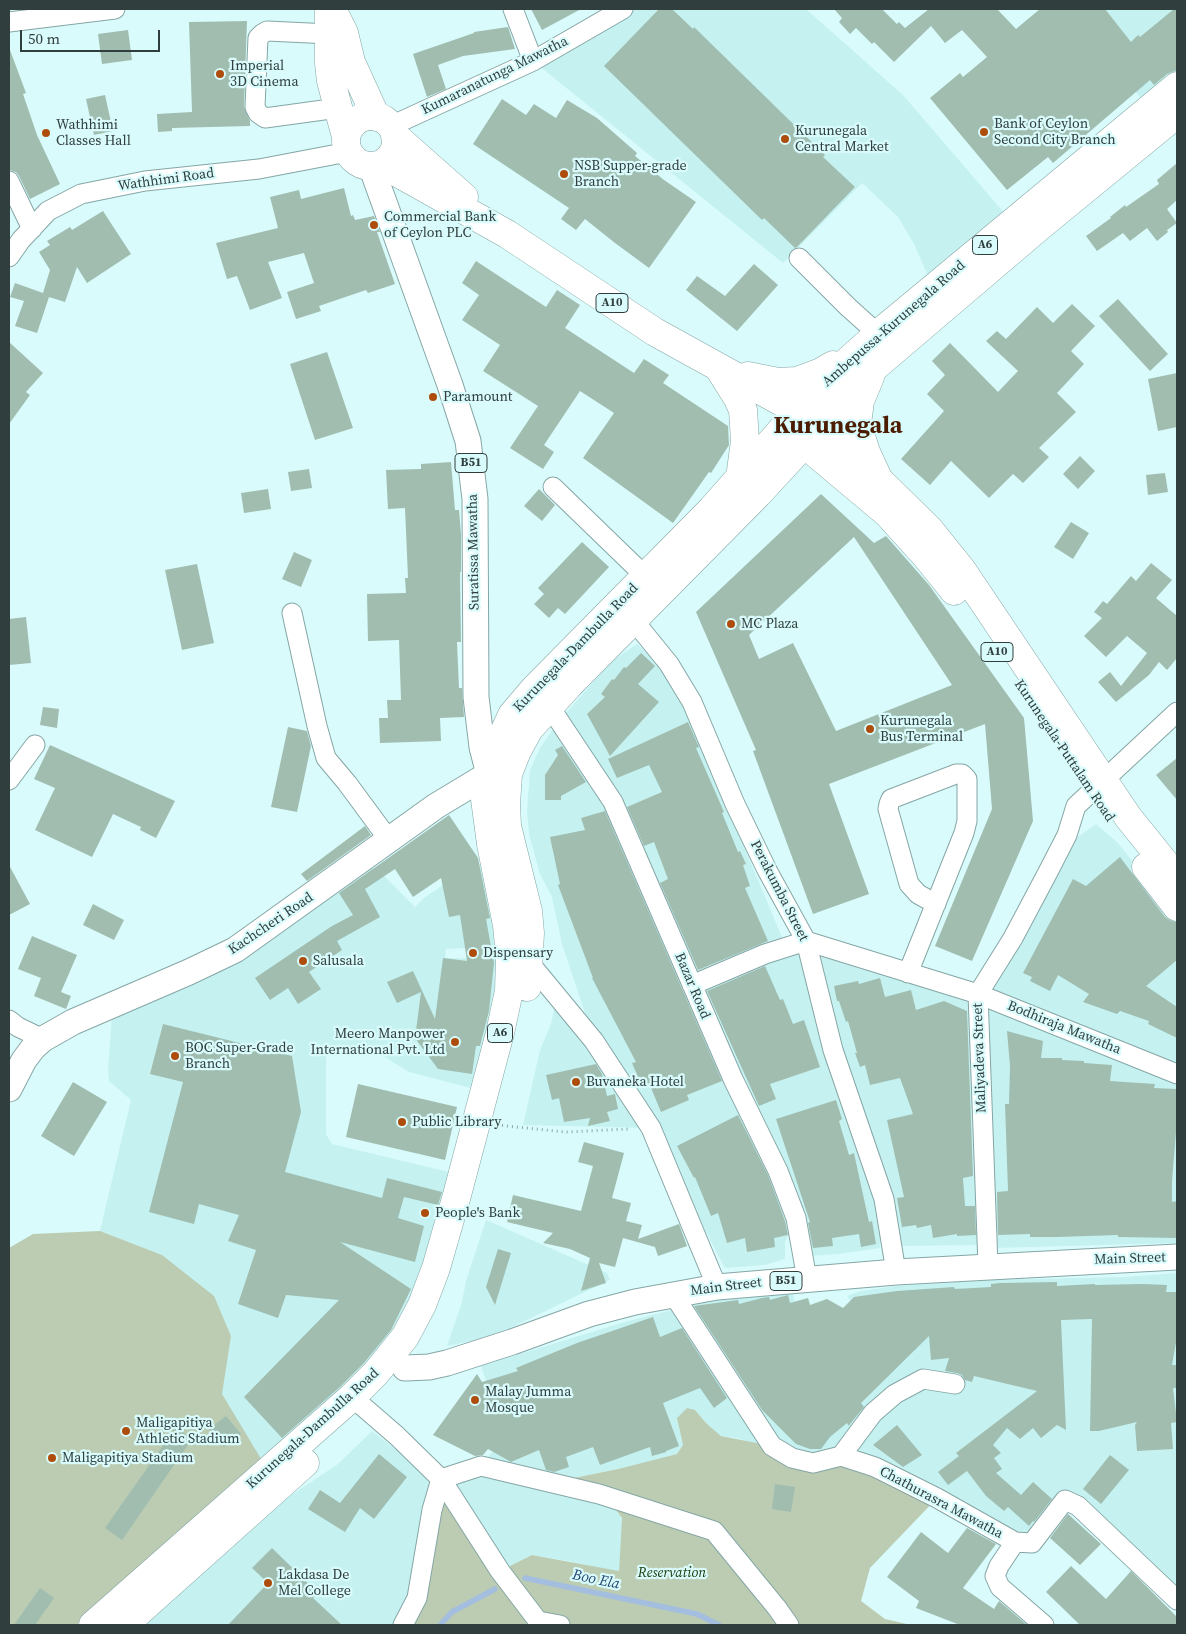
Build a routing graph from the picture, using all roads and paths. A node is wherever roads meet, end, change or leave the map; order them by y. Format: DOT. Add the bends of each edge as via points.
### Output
graph roads {
  1 [pos="115,9"];
  2 [pos="513,9"];
  3 [pos="623,9"];
  4 [pos="331,17"];
  5 [pos="9,22"];
  6 [pos="533,61"];
  7 [pos="1177,86"];
  8 [pos="338,108"];
  9 [pos="1177,114"];
  10 [pos="387,126"];
  11 [pos="347,145"];
  12 [pos="376,165"];
  13 [pos="9,180"];
  14 [pos="32,228"];
  15 [pos="507,234"];
  16 [pos="9,257"];
  17 [pos="799,258"];
  18 [pos="878,334"];
  19 [pos="867,358"];
  20 [pos="720,368"];
  21 [pos="801,427"];
  22 [pos="749,486"];
  23 [pos="553,487"];
  24 [pos="875,489"];
  25 [pos="645,576"];
  26 [pos="626,611"];
  27 [pos="292,614"];
  28 [pos="542,697"];
  29 [pos="1177,712"];
  30 [pos="35,745"];
  31 [pos="489,774"];
  32 [pos="9,780"];
  33 [pos="1097,786"];
  34 [pos="389,840"];
  35 [pos="1177,878"];
  36 [pos="936,904"];
  37 [pos="1177,907"];
  38 [pos="806,941"];
  39 [pos="528,962"];
  40 [pos="908,973"];
  41 [pos="692,985"];
  42 [pos="978,994"];
  43 [pos="9,1020"];
  44 [pos="43,1039"];
  45 [pos="1177,1074"];
  46 [pos="9,1089"];
  47 [pos="493,1125"];
  48 [pos="651,1128"];
  49 [pos="1177,1257"];
  50 [pos="988,1266"];
  51 [pos="896,1272"];
  52 [pos="807,1279"];
  53 [pos="716,1287"];
  54 [pos="673,1294"];
  55 [pos="405,1368"];
  56 [pos="954,1384"];
  57 [pos="360,1402"];
  58 [pos="841,1456"];
  59 [pos="441,1479"];
  60 [pos="1015,1542"];
  61 [pos="1177,1600"];
  62 [pos="93,1625"];
  63 [pos="124,1625"];
  64 [pos="403,1625"];
  65 [pos="560,1625"];
  66 [pos="789,1625"];
  67 [pos="1044,1625"];
  1 -- 5 [label="street"];
  2 -- 6 [label="street"];
  3 -- 6 [label="street, Kumaranatunga Mawatha"];
  4 -- 8 [label="highway" via="329,63"];
  4 -- 8 [label="street" via="267,31 258,38 255,107 264,118"];
  4 -- 10 [label="highway, A10" via="344,33 351,62"];
  6 -- 10 [label="street, Kumaranatunga Mawatha"];
  7 -- 18 [label="highway, Ambepussa-Kurunegala Road / A6"];
  8 -- 11 [label="highway"];
  9 -- 19 [label="highway, Ambepussa-Kurunegala Road / A6" via="1039,227"];
  10 -- 11 [label="highway" via="362,118 352,125"];
  10 -- 12 [label="highway" via="396,145 388,159"];
  10 -- 15 [label="highway, A10"];
  11 -- 12 [label="highway" via="353,159 361,164"];
  11 -- 14 [label="street, Wathhimi Road" via="259,169 145,181 81,194 48,211"];
  12 -- 15 [label="highway, A10"];
  12 -- 31 [label="main road, Suratissa Mawatha / B51" via="468,441 474,499 476,697"];
  13 -- 14 [label="street"];
  14 -- 16 [label="street, Wathhimi Road"];
  15 -- 20 [label="highway, A10" via="655,332"];
  17 -- 18 [label="street"];
  18 -- 19 [label="highway, Ambepussa-Kurunegala Road / A6"];
  19 -- 20 [label="highway" via="797,381 762,380"];
  19 -- 21 [label="highway, Ambepussa-Kurunegala Road / A6"];
  19 -- 24 [label="highway" via="857,424"];
  20 -- 21 [label="highway, A10"];
  20 -- 22 [label="highway" via="743,410"];
  21 -- 22 [label="highway, Kurunegala-Dambulla Road / A6"];
  21 -- 24 [label="highway, Kurunegala-Puttalam Road / A10"];
  22 -- 24 [label="highway" via="796,473 808,473"];
  22 -- 25 [label="highway, Kurunegala-Dambulla Road / A6" via="711,510"];
  22 -- 26 [label="highway, Kurunegala-Dambulla Road / A6"];
  23 -- 25 [label="street"];
  24 -- 33 [label="highway, Kurunegala-Puttalam Road / A10" via="888,514 946,579"];
  25 -- 26 [label="highway, Kurunegala-Dambulla Road / A6"];
  26 -- 28 [label="highway, Kurunegala-Dambulla Road / A6"];
  26 -- 38 [label="street, Perakumba Street" via="668,664 692,702 735,804"];
  27 -- 34 [label="street" via="326,758"];
  28 -- 31 [label="highway, Kurunegala-Dambulla Road / A6" via="520,705 506,725"];
  28 -- 39 [label="highway, Kurunegala-Dambulla Road / A6" via="512,763 506,789 507,826 528,911"];
  28 -- 41 [label="street, Bazar Road" via="613,802"];
  29 -- 33 [label="street, Maliyadeva Street"];
  30 -- 32 [label="street"];
  31 -- 34 [label="main road, Kachcheri Road"];
  31 -- 57 [label="highway, Kurunegala-Dambulla Road / A6" via="486,813 505,906 510,956 505,1011 436,1268 415,1320 376,1372"];
  33 -- 35 [label="highway, Kurunegala-Puttalam Road / A10" via="1128,817"];
  33 -- 37 [label="highway, Kurunegala-Puttalam Road / A10" via="1135,853"];
  33 -- 42 [label="street, Maliyadeva Street" via="1076,806 1067,835 1048,872"];
  34 -- 44 [label="main road, Kachcheri Road" via="235,950 73,1022"];
  36 -- 36 [label="street" via="967,821 967,779 962,774 891,799 889,804 909,884 918,894"];
  36 -- 40 [label="street"];
  38 -- 40 [label="street, Bodhiraja Mawatha"];
  38 -- 41 [label="street" via="765,954"];
  38 -- 51 [label="street, Perakumba Street" via="834,1050 884,1198"];
  39 -- 47 [label="highway, Kurunegala-Dambulla Road / A6" via="523,1013"];
  39 -- 48 [label="street" via="594,1041"];
  40 -- 42 [label="street, Bodhiraja Mawatha"];
  41 -- 52 [label="street, Bazar Road" via="778,1171 796,1218"];
  42 -- 45 [label="street, Bodhiraja Mawatha"];
  42 -- 50 [label="street, Maliyadeva Street"];
  43 -- 44 [label="street"];
  44 -- 46 [label="main road, Kachcheri Road" via="32,1048"];
  47 -- 48 [label="path" via="565,1132"];
  47 -- 55 [label="highway, Kurunegala-Dambulla Road / A6" via="449,1284 425,1338"];
  48 -- 53 [label="street"];
  49 -- 50 [label="main road, Main Street / B51"];
  50 -- 51 [label="main road, Main Street / B51"];
  51 -- 52 [label="main road, Main Street / B51"];
  52 -- 53 [label="main road, Main Street / B51"];
  53 -- 54 [label="main road, Main Street / B51"];
  54 -- 55 [label="main road, Main Street / B51" via="589,1314 447,1363"];
  54 -- 58 [label="street" via="772,1446 792,1458 813,1463"];
  55 -- 57 [label="highway, Kurunegala-Dambulla Road / A6"];
  56 -- 58 [label="street" via="923,1379 895,1394 873,1413"];
  57 -- 59 [label="street"];
  57 -- 62 [label="highway, Kurunegala-Dambulla Road / A6"];
  57 -- 63 [label="highway, Kurunegala-Dambulla Road / A6"];
  58 -- 60 [label="street, Chathurasra Mawatha" via="875,1467 928,1493"];
  59 -- 64 [label="street" via="432,1510 417,1598"];
  59 -- 65 [label="street" via="500,1571 538,1621"];
  59 -- 66 [label="street" via="481,1466 599,1494 714,1531"];
  60 -- 61 [label="street, Chathurasra Mawatha" via="1032,1543 1065,1500 1078,1506"];
  60 -- 67 [label="street" via="995,1576 1000,1587"];
}
